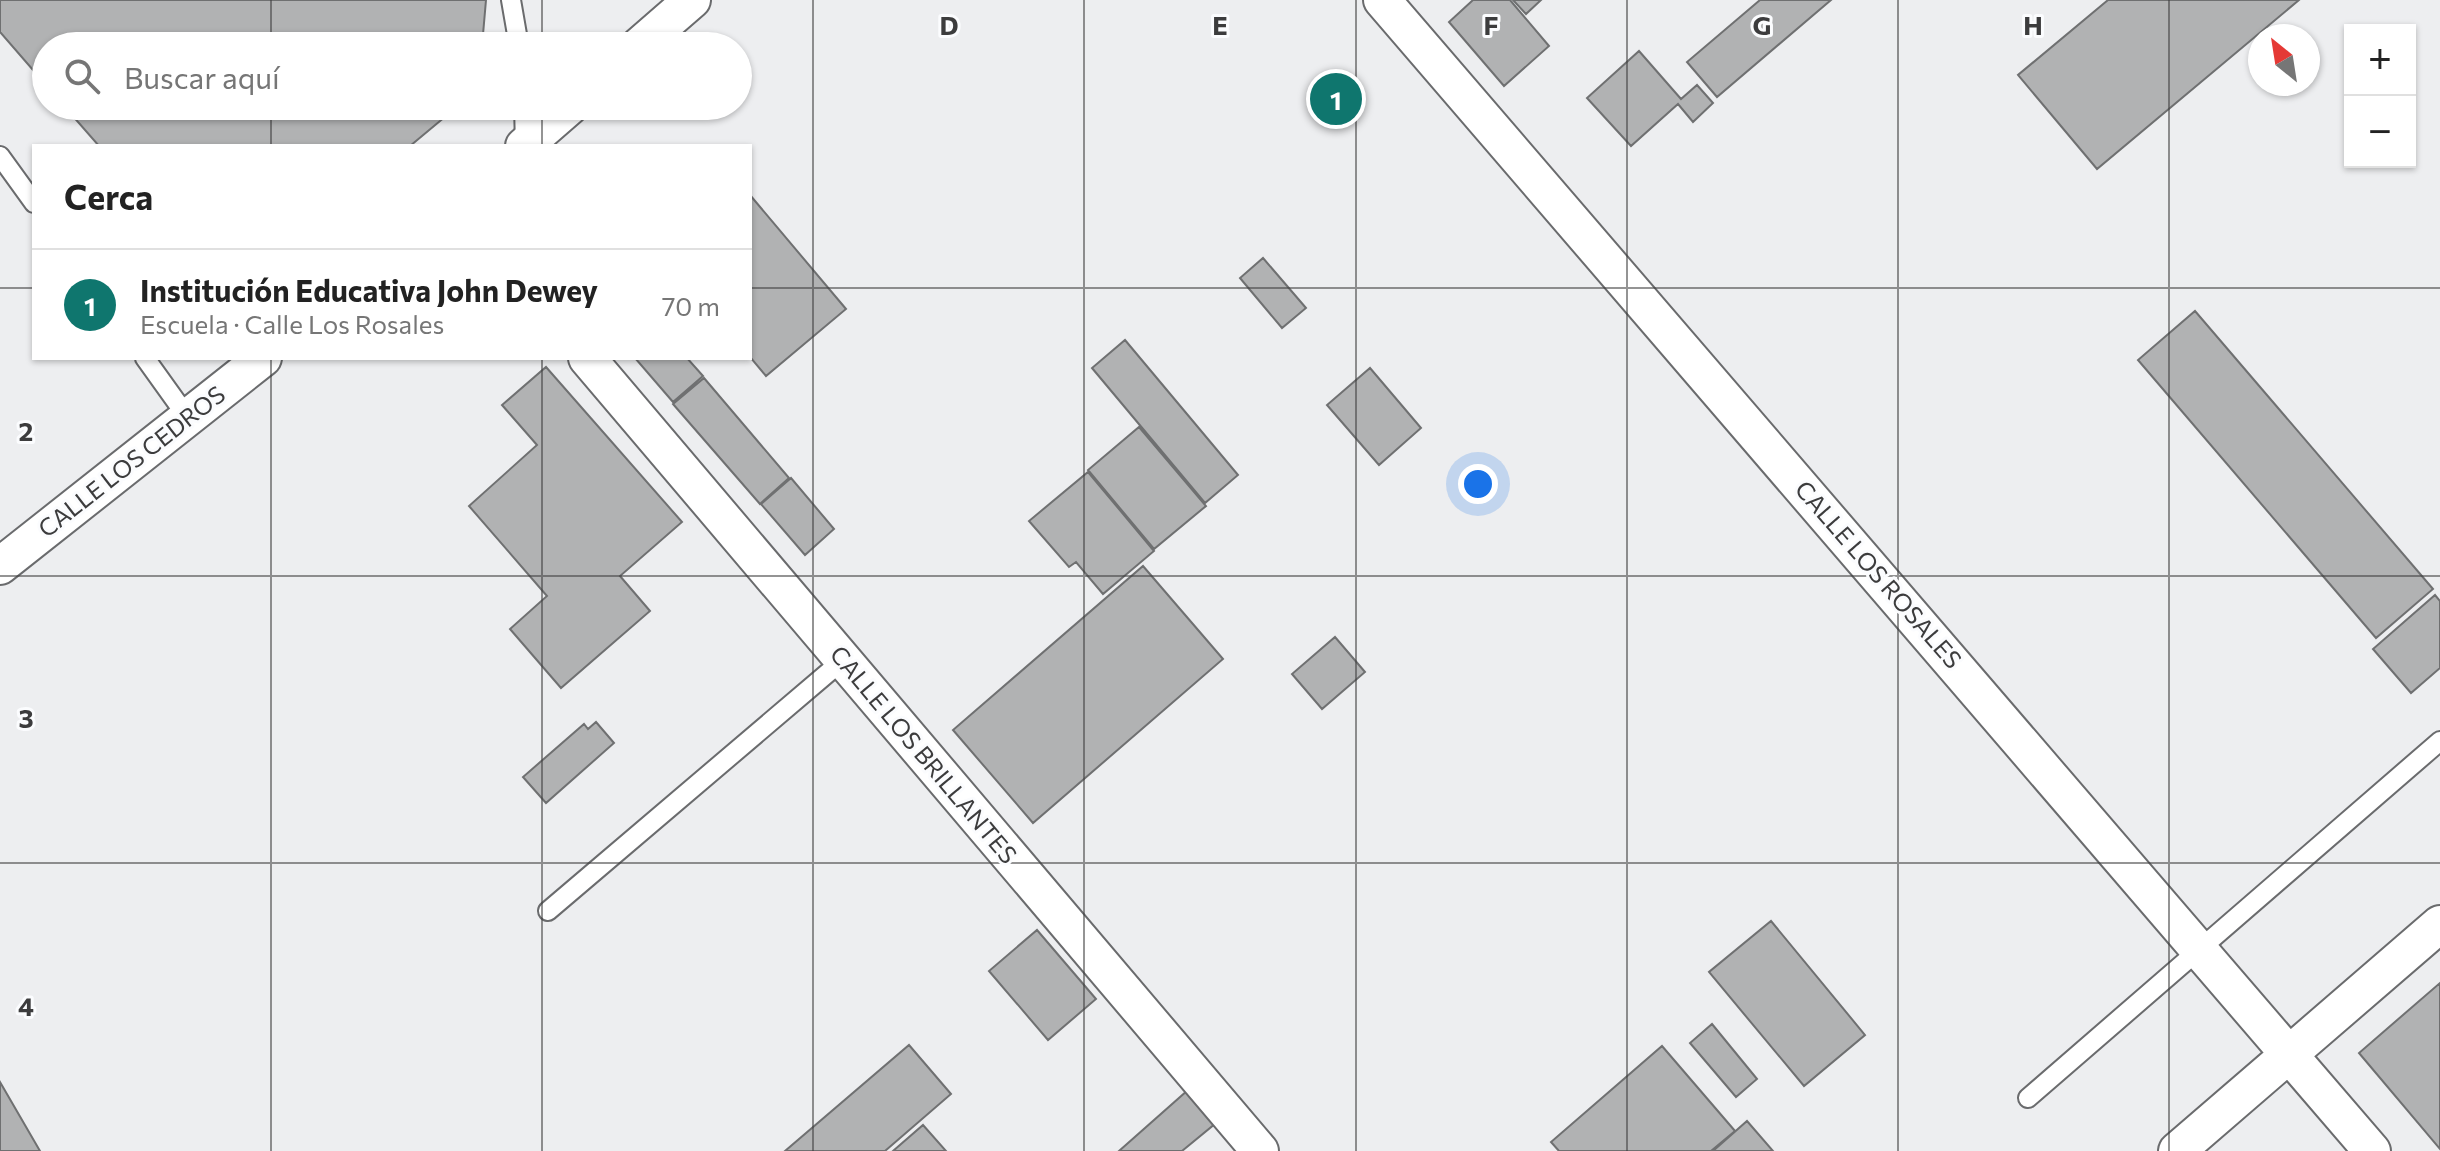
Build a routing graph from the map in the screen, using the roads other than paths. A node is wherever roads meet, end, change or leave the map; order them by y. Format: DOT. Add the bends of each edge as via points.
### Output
graph roads {
  1 [pos="511,0"];
  2 [pos="692,0"];
  3 [pos="1382,0"];
  4 [pos="517,32"];
  5 [pos="655,32"];
  6 [pos="524,120"];
  7 [pos="554,120"];
  8 [pos="525,144"];
  9 [pos="527,144"];
  10 [pos="0,156"];
  11 [pos="32,200"];
  12 [pos="146,360"];
  13 [pos="260,360"];
  14 [pos="589,360"];
  15 [pos="188,418"];
  16 [pos="0,566"];
  17 [pos="843,660"];
  18 [pos="2440,741"];
  19 [pos="548,911"];
  20 [pos="2440,924"];
  21 [pos="2200,949"];
  22 [pos="2289,1054"];
  23 [pos="2028,1098"];
  24 [pos="1260,1151"];
  25 [pos="2177,1151"];
  26 [pos="2372,1151"];
  1 -- 4 [label="lane"];
  2 -- 5 [label="street"];
  3 -- 21 [label="street, CALLE LOS ROSALES"];
  6 -- 8 [label="lane"];
  7 -- 9 [label="street"];
  10 -- 11 [label="lane"];
  12 -- 15 [label="lane"];
  13 -- 15 [label="street, CALLE LOS CEDROS"];
  14 -- 17 [label="street, CALLE LOS BRILLANTES"];
  15 -- 16 [label="street, CALLE LOS CEDROS"];
  17 -- 19 [label="lane"];
  17 -- 24 [label="street, CALLE LOS BRILLANTES"];
  18 -- 21 [label="lane"];
  20 -- 22 [label="street"];
  21 -- 22 [label="street, CALLE LOS ROSALES"];
  21 -- 23 [label="lane"];
  22 -- 25 [label="street"];
  22 -- 26 [label="street, CALLE LOS ROSALES"];
}
